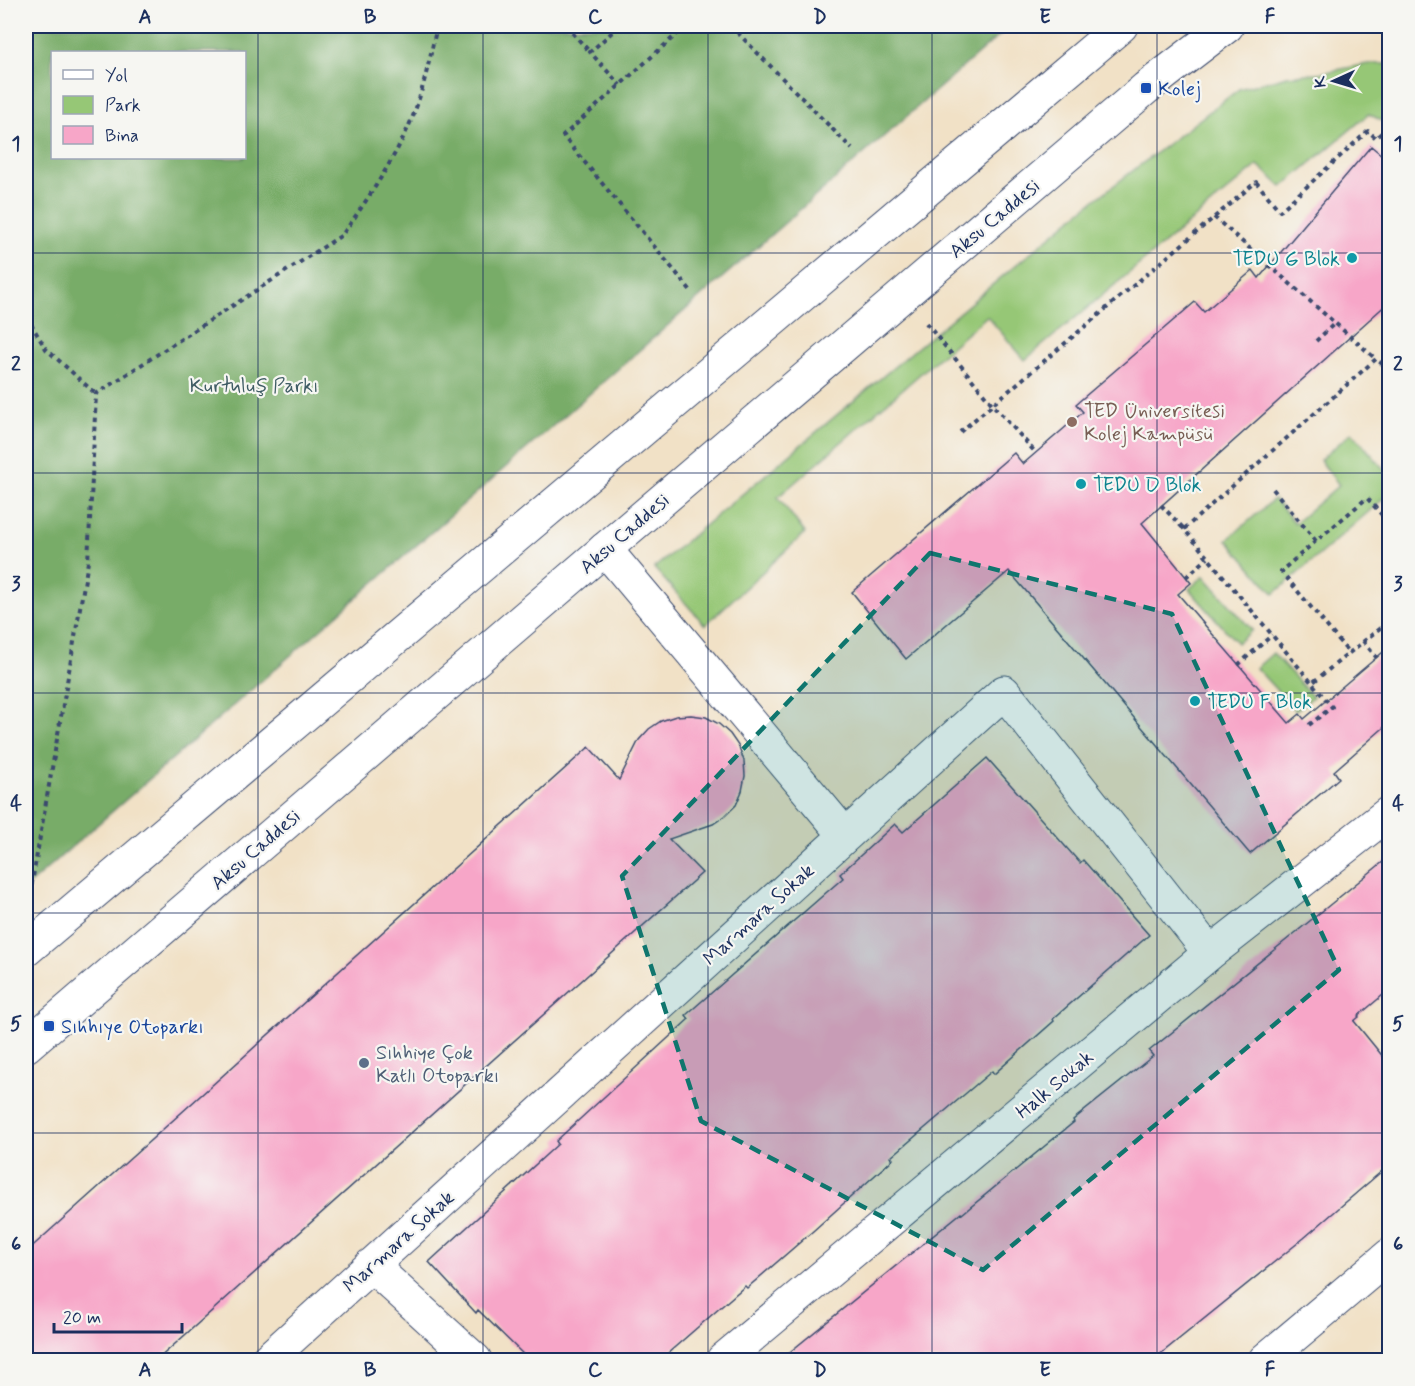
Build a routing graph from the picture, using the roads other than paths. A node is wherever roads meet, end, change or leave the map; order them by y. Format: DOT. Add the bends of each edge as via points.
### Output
graph roads {
  1 [pos="1121,26"];
  2 [pos="1227,26"];
  3 [pos="605,549"];
  4 [pos="1389,812"];
  5 [pos="846,835"];
  6 [pos="26,950"];
  7 [pos="1210,953"];
  8 [pos="26,1046"];
  9 [pos="1389,1255"];
  10 [pos="371,1265"];
  11 [pos="267,1360"];
  12 [pos="475,1360"];
  13 [pos="723,1360"];
  14 [pos="1265,1360"];
  1 -- 6 [label="main road"];
  2 -- 3 [label="main road, Aksu Caddesi" via="1146,88"];
  3 -- 5 [label="main road"];
  3 -- 8 [label="main road, Aksu Caddesi"];
  4 -- 7 [label="main road, Halk Sokak"];
  5 -- 7 [label="main road, Marmara Sokak" via="1004,692"];
  5 -- 10 [label="main road, Marmara Sokak"];
  7 -- 13 [label="main road, Halk Sokak"];
  9 -- 14 [label="main road"];
  10 -- 11 [label="main road, Marmara Sokak"];
  10 -- 12 [label="main road"];
}
